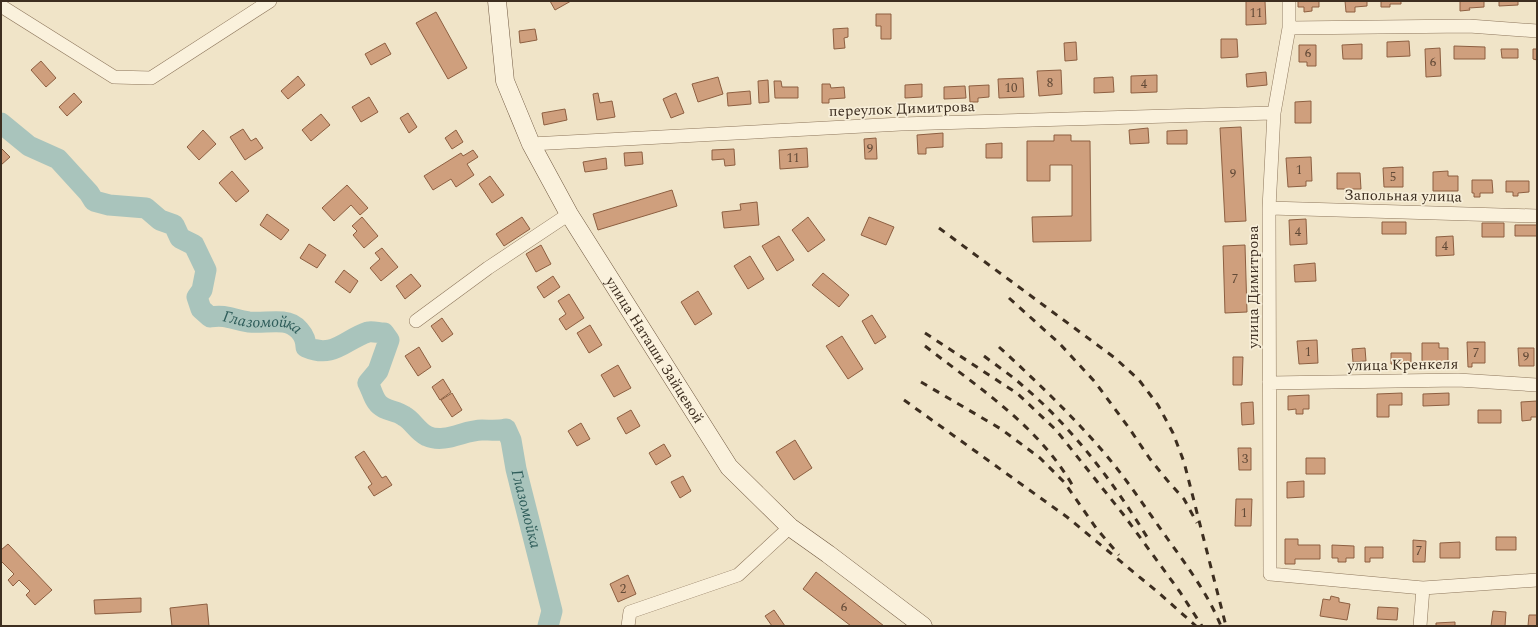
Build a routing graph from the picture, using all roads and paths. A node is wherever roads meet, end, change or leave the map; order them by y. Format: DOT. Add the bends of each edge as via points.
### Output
graph roads {
  1 [pos="270,1"];
  2 [pos="497,1"];
  3 [pos="1289,1"];
  4 [pos="1,6"];
  5 [pos="1289,28"];
  6 [pos="1537,31"];
  7 [pos="1274,113"];
  8 [pos="531,144"];
  9 [pos="1269,208"];
  10 [pos="569,214"];
  11 [pos="1537,216"];
  12 [pos="416,320"];
  13 [pos="1269,383"];
  14 [pos="1537,385"];
  15 [pos="790,527"];
  16 [pos="1537,580"];
  17 [pos="1424,588"];
  18 [pos="628,626"];
  19 [pos="923,626"];
  20 [pos="1420,626"];
  1 -- 4 [label="street" via="152,78 114,77"];
  2 -- 8 [label="street, улица Наташи Зайцевой" via="505,81"];
  3 -- 5 [label="street, улица Димитрова"];
  5 -- 6 [label="street" via="1469,26"];
  5 -- 7 [label="street, улица Димитрова"];
  7 -- 8 [label="street, переулок Димитрова" via="901,124"];
  7 -- 9 [label="street, улица Димитрова"];
  8 -- 10 [label="street, улица Наташи Зайцевой"];
  9 -- 11 [label="street, Запольная улица"];
  9 -- 13 [label="street, улица Димитрова"];
  10 -- 12 [label="street"];
  10 -- 15 [label="street, улица Наташи Зайцевой" via="729,467"];
  13 -- 14 [label="street, улица Кренкеля" via="1458,380"];
  13 -- 17 [label="street, улица Димитрова" via="1270,574"];
  15 -- 18 [label="street" via="738,575 630,612"];
  15 -- 19 [label="street, улица Наташи Зайцевой"];
  16 -- 17 [label="street"];
  17 -- 20 [label="street"];
}
